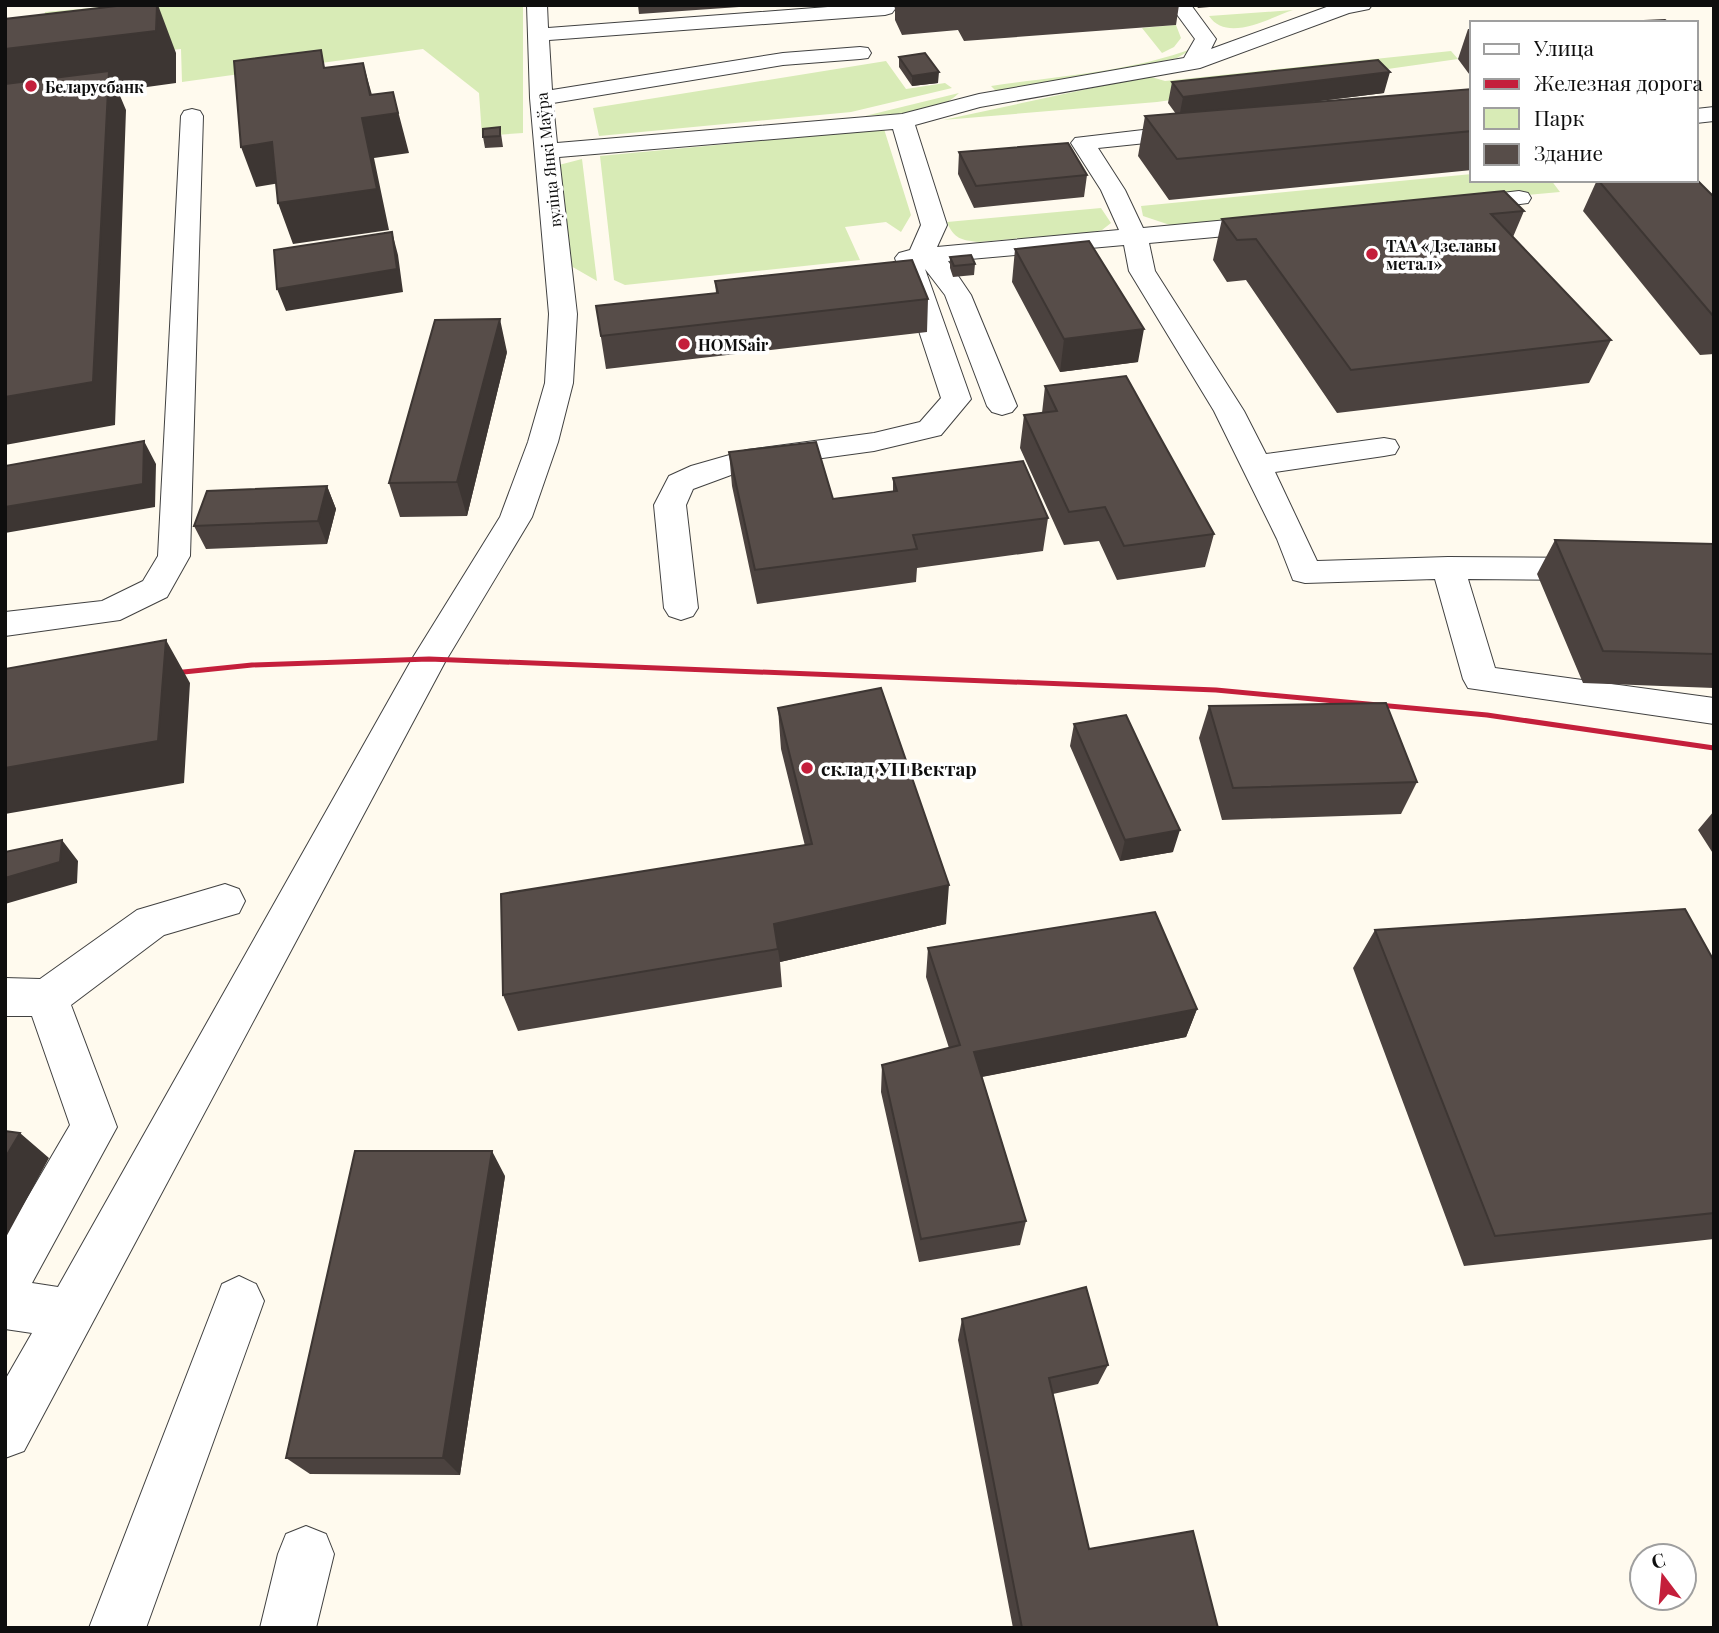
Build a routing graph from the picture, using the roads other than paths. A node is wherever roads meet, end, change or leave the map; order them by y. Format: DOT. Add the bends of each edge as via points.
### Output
graph roads {
  1 [pos="537,5"];
  2 [pos="884,5"];
  3 [pos="1180,5"];
  4 [pos="1362,5"];
  5 [pos="606,10"];
  6 [pos="576,32"];
  7 [pos="539,35"];
  8 [pos="860,53"];
  9 [pos="1192,63"];
  10 [pos="541,98"];
  11 [pos="192,116"];
  12 [pos="902,121"];
  13 [pos="1217,129"];
  14 [pos="1083,143"];
  15 [pos="1056,145"];
  16 [pos="547,150"];
  17 [pos="1520,198"];
  18 [pos="1437,207"];
  19 [pos="1300,221"];
  20 [pos="1135,238"];
  21 [pos="905,260"];
  22 [pos="1002,406"];
  23 [pos="1384,447"];
  24 [pos="1256,465"];
  25 [pos="1448,568"];
  26 [pos="1630,569"];
  27 [pos="681,608"];
  28 [pos="5,624"];
  29 [pos="1714,711"];
  30 [pos="225,901"];
  31 [pos="26,998"];
  32 [pos="5,1283"];
  33 [pos="239,1301"];
  34 [pos="5,1304"];
  35 [pos="70,1314"];
  36 [pos="5,1432"];
  37 [pos="306,1554"];
  38 [pos="117,1628"];
  39 [pos="288,1628"];
  1 -- 7 [label="street, вуліца Янкі Маўра"];
  2 -- 6 [label="street" via="886,9"];
  3 -- 9 [label="street" via="1206,39"];
  4 -- 9 [label="street"];
  5 -- 6 [label="street"];
  6 -- 7 [label="street"];
  7 -- 10 [label="street, вуліца Янкі Маўра"];
  8 -- 10 [label="street" via="783,59"];
  9 -- 12 [label="street" via="979,101"];
  10 -- 16 [label="street, вуліца Янкі Маўра"];
  11 -- 28 [label="street" via="174,556 155,589 108,612"];
  12 -- 16 [label="street"];
  12 -- 21 [label="street" via="934,225"];
  13 -- 14 [label="street"];
  14 -- 15 [label="street"];
  14 -- 20 [label="street"];
  16 -- 35 [label="street, вуліца Янкі Маўра" via="574,313 543,442 516,517 429,659"];
  17 -- 18 [label="street"];
  19 -- 20 [label="street"];
  20 -- 21 [label="street"];
  20 -- 24 [label="street" via="1142,271 1229,411"];
  21 -- 22 [label="street" via="938,266 958,295"];
  21 -- 27 [label="street" via="956,398 930,429 747,460 680,483 670,505"];
  23 -- 24 [label="street"];
  24 -- 25 [label="street" via="1305,572"];
  25 -- 26 [label="street"];
  25 -- 29 [label="street" via="1481,679"];
  30 -- 31 [label="street" via="151,922"];
  31 -- 32 [label="street" via="94,1127"];
  33 -- 38 [label="street"];
  34 -- 35 [label="street"];
  35 -- 36 [label="street, вуліца Янкі Маўра"];
  37 -- 39 [label="street"];
}
